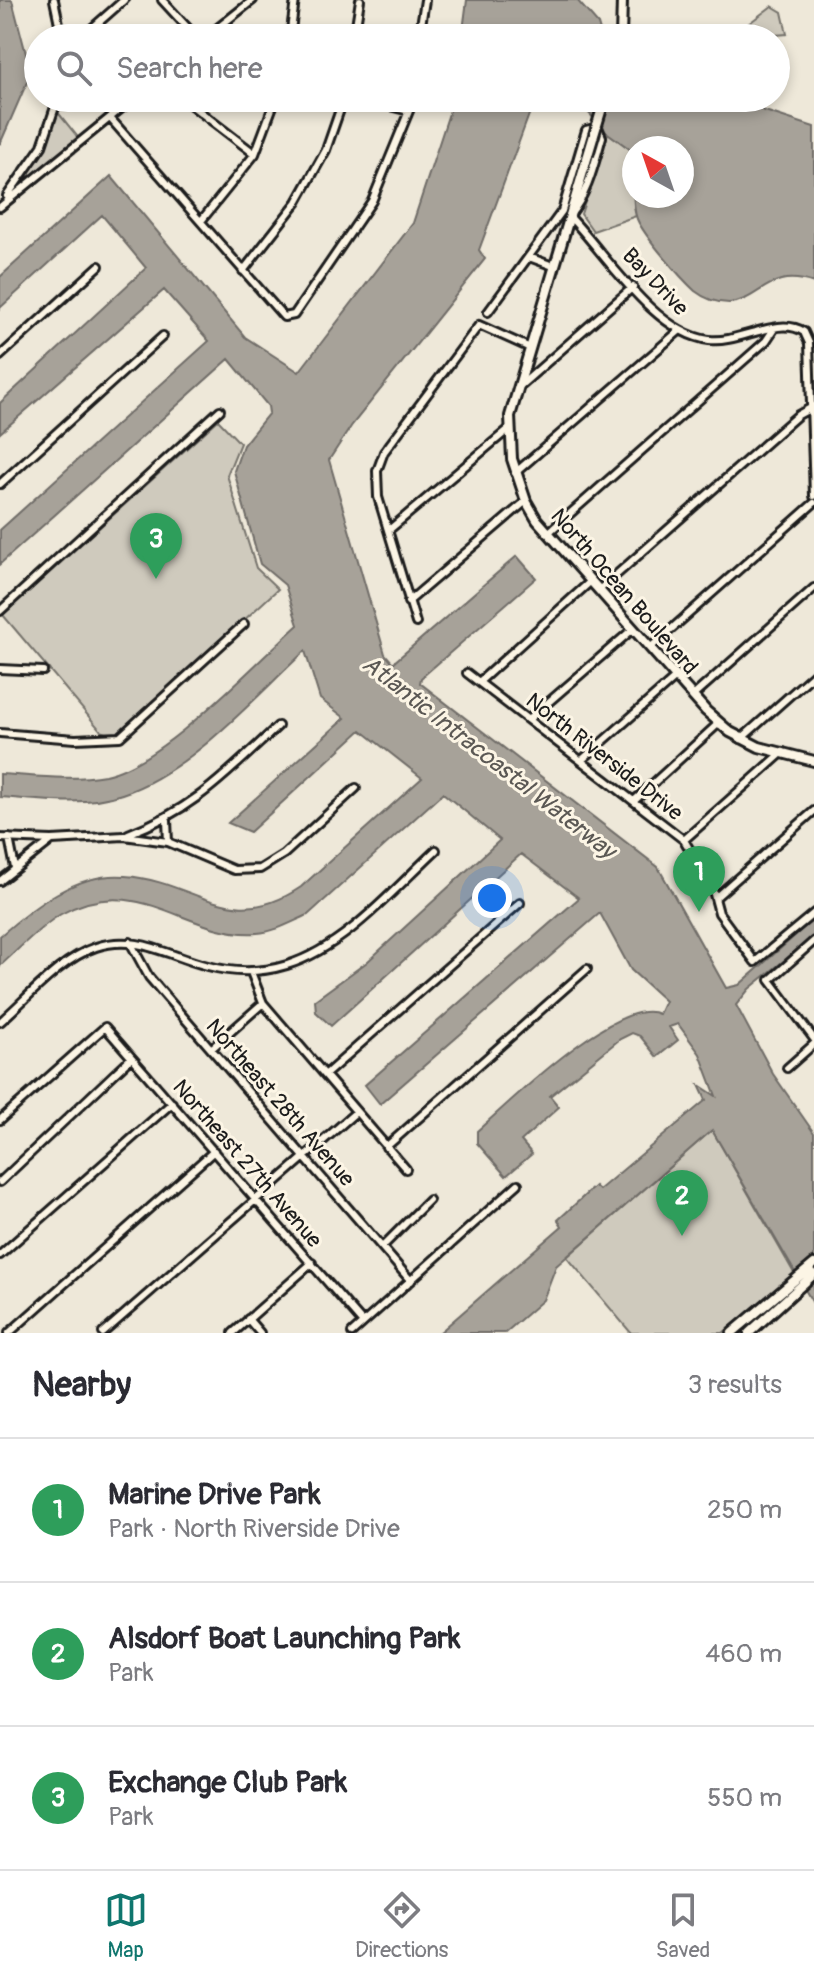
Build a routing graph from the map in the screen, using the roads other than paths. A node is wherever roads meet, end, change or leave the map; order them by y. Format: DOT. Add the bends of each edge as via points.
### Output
graph roads {
  1 [pos="54,0"];
  2 [pos="124,0"];
  3 [pos="162,0"];
  4 [pos="253,0"];
  5 [pos="295,0"];
  6 [pos="360,0"];
  7 [pos="425,0"];
  8 [pos="622,0"];
  9 [pos="59,24"];
  10 [pos="97,24"];
  11 [pos="184,24"];
  12 [pos="223,24"];
  13 [pos="292,24"];
  14 [pos="356,24"];
  15 [pos="421,24"];
  16 [pos="621,24"];
  17 [pos="53,112"];
  18 [pos="117,112"];
  19 [pos="200,112"];
  20 [pos="271,112"];
  21 [pos="339,112"];
  22 [pos="409,112"];
  23 [pos="601,112"];
  24 [pos="110,118"];
  25 [pos="255,154"];
  26 [pos="0,206"];
  27 [pos="569,216"];
  28 [pos="201,221"];
  29 [pos="529,257"];
  30 [pos="99,266"];
  31 [pos="553,266"];
  32 [pos="243,271"];
  33 [pos="633,287"];
  34 [pos="488,312"];
  35 [pos="774,329"];
  36 [pos="679,331"];
  37 [pos="163,336"];
  38 [pos="528,347"];
  39 [pos="0,356"];
  40 [pos="517,388"];
  41 [pos="809,409"];
  42 [pos="220,410"];
  43 [pos="510,428"];
  44 [pos="515,473"];
  45 [pos="0,484"];
  46 [pos="814,496"];
  47 [pos="526,501"];
  48 [pos="814,503"];
  49 [pos="389,530"];
  50 [pos="548,533"];
  51 [pos="591,581"];
  52 [pos="814,588"];
  53 [pos="599,590"];
  54 [pos="408,602"];
  55 [pos="0,611"];
  56 [pos="416,623"];
  57 [pos="244,624"];
  58 [pos="633,629"];
  59 [pos="650,648"];
  60 [pos="0,669"];
  61 [pos="43,671"];
  62 [pos="467,673"];
  63 [pos="814,674"];
  64 [pos="676,677"];
  65 [pos="479,682"];
  66 [pos="693,696"];
  67 [pos="529,719"];
  68 [pos="719,723"];
  69 [pos="278,726"];
  70 [pos="0,733"];
  71 [pos="741,739"];
  72 [pos="783,752"];
  73 [pos="583,759"];
  74 [pos="814,761"];
  75 [pos="356,788"];
  76 [pos="634,801"];
  77 [pos="814,811"];
  78 [pos="167,820"];
  79 [pos="124,836"];
  80 [pos="0,838"];
  81 [pos="9,838"];
  82 [pos="52,840"];
  83 [pos="684,840"];
  84 [pos="168,842"];
  85 [pos="436,850"];
  86 [pos="15,868"];
  87 [pos="0,881"];
  88 [pos="716,897"];
  89 [pos="520,903"];
  90 [pos="814,913"];
  91 [pos="814,941"];
  92 [pos="130,942"];
  93 [pos="587,969"];
  94 [pos="251,972"];
  95 [pos="263,1003"];
  96 [pos="0,1022"];
  97 [pos="814,1042"];
  98 [pos="211,1049"];
  99 [pos="131,1058"];
  100 [pos="787,1068"];
  101 [pos="325,1075"];
  102 [pos="172,1103"];
  103 [pos="356,1112"];
  104 [pos="0,1120"];
  105 [pos="386,1147"];
  106 [pos="214,1151"];
  107 [pos="304,1156"];
  108 [pos="406,1169"];
  109 [pos="0,1182"];
  110 [pos="518,1184"];
  111 [pos="256,1198"];
  112 [pos="429,1200"];
  113 [pos="382,1247"];
  114 [pos="0,1255"];
  115 [pos="312,1263"];
  116 [pos="814,1264"];
  117 [pos="814,1274"];
  118 [pos="411,1281"];
  119 [pos="797,1284"];
  120 [pos="248,1319"];
  121 [pos="363,1323"];
  122 [pos="9,1333"];
  123 [pos="103,1333"];
  124 [pos="233,1333"];
  125 [pos="260,1333"];
  126 [pos="352,1333"];
  127 [pos="732,1333"];
  128 [pos="749,1333"];
  1 -- 9 [label="street"];
  2 -- 10 [label="street"];
  3 -- 11 [label="street"];
  4 -- 12 [label="street"];
  5 -- 13 [label="street"];
  6 -- 14 [label="street"];
  7 -- 15 [label="street"];
  8 -- 16 [label="main road"];
  17 -- 26 [label="street" via="42,146"];
  18 -- 24 [label="street"];
  19 -- 25 [label="street"];
  20 -- 25 [label="street"];
  21 -- 32 [label="street" via="326,150 297,202"];
  22 -- 32 [label="street" via="372,201 294,315 284,317"];
  23 -- 27 [label="main road, North Ocean Boulevard, bridge"];
  24 -- 26 [label="street"];
  24 -- 28 [label="street"];
  25 -- 28 [label="street"];
  27 -- 29 [label="street" via="589,182 601,129 586,130 562,211"];
  27 -- 31 [label="main road, North Ocean Boulevard"];
  27 -- 33 [label="street, Bay Drive"];
  28 -- 32 [label="street"];
  29 -- 31 [label="street"];
  29 -- 34 [label="street"];
  30 -- 39 [label="street"];
  31 -- 38 [label="main road, North Ocean Boulevard"];
  33 -- 36 [label="street, Bay Drive"];
  33 -- 40 [label="street"];
  35 -- 36 [label="street, Bay Drive" via="727,340"];
  35 -- 41 [label="street" via="796,326 809,343"];
  35 -- 50 [label="street"];
  36 -- 44 [label="street"];
  37 -- 45 [label="street"];
  38 -- 40 [label="main road, North Ocean Boulevard"];
  38 -- 49 [label="street" via="479,325 379,461 376,483"];
  40 -- 43 [label="main road, North Ocean Boulevard"];
  41 -- 46 [label="street"];
  41 -- 53 [label="street"];
  42 -- 55 [label="street"];
  43 -- 44 [label="main road, North Ocean Boulevard"];
  43 -- 49 [label="street"];
  44 -- 47 [label="main road, North Ocean Boulevard"];
  47 -- 50 [label="main road, North Ocean Boulevard"];
  47 -- 54 [label="street"];
  48 -- 59 [label="street"];
  49 -- 54 [label="street"];
  50 -- 51 [label="main road, North Ocean Boulevard"];
  51 -- 53 [label="main road, North Ocean Boulevard"];
  51 -- 65 [label="street"];
  52 -- 66 [label="street"];
  53 -- 58 [label="main road, North Ocean Boulevard"];
  54 -- 56 [label="street"];
  57 -- 70 [label="street" via="120,737"];
  58 -- 59 [label="main road, North Ocean Boulevard"];
  58 -- 67 [label="street"];
  59 -- 64 [label="main road, North Ocean Boulevard"];
  60 -- 61 [label="street"];
  62 -- 65 [label="street, North Riverside Drive"];
  63 -- 71 [label="street"];
  64 -- 66 [label="main road, North Ocean Boulevard"];
  64 -- 73 [label="street"];
  65 -- 67 [label="street, North Riverside Drive"];
  66 -- 68 [label="main road, North Ocean Boulevard"];
  67 -- 73 [label="street, North Riverside Drive"];
  68 -- 71 [label="main road, North Ocean Boulevard"];
  68 -- 76 [label="street"];
  69 -- 78 [label="street"];
  71 -- 72 [label="main road, North Ocean Boulevard"];
  72 -- 74 [label="main road, North Ocean Boulevard"];
  72 -- 83 [label="street"];
  73 -- 76 [label="street, North Riverside Drive"];
  75 -- 84 [label="street" via="284,854 260,869 234,870"];
  76 -- 83 [label="street, North Riverside Drive"];
  77 -- 88 [label="street"];
  78 -- 79 [label="street"];
  78 -- 84 [label="street"];
  79 -- 82 [label="street"];
  79 -- 84 [label="street"];
  80 -- 81 [label="street"];
  81 -- 82 [label="street"];
  81 -- 86 [label="street"];
  82 -- 86 [label="street"];
  83 -- 88 [label="street, North Riverside Drive"];
  85 -- 94 [label="street" via="350,928 311,954"];
  86 -- 87 [label="street"];
  88 -- 90 [label="street, North Riverside Drive" via="719,913 755,962"];
  89 -- 101 [label="street"];
  91 -- 97 [label="street" via="770,980"];
  92 -- 94 [label="street" via="205,966"];
  92 -- 96 [label="street" via="82,954"];
  92 -- 98 [label="street, Northeast 28th Avenue" via="149,977"];
  93 -- 105 [label="street"];
  94 -- 95 [label="street"];
  95 -- 98 [label="street"];
  95 -- 101 [label="street"];
  97 -- 100 [label="street"];
  98 -- 107 [label="street, Northeast 28th Avenue"];
  99 -- 102 [label="street, Northeast 27th Avenue"];
  99 -- 104 [label="street, Northeast 27th Avenue" via="105,1027"];
  99 -- 109 [label="street"];
  101 -- 103 [label="street"];
  102 -- 106 [label="street, Northeast 27th Avenue"];
  102 -- 114 [label="street"];
  103 -- 105 [label="street"];
  103 -- 107 [label="street"];
  105 -- 108 [label="street"];
  106 -- 111 [label="street, Northeast 27th Avenue"];
  106 -- 122 [label="street"];
  107 -- 111 [label="street"];
  107 -- 113 [label="street, Northeast 28th Avenue"];
  110 -- 118 [label="street"];
  111 -- 115 [label="street, Northeast 27th Avenue"];
  111 -- 123 [label="street"];
  112 -- 113 [label="street"];
  113 -- 118 [label="street, Northeast 28th Avenue"];
  115 -- 120 [label="street"];
  115 -- 121 [label="street, Northeast 27th Avenue"];
  116 -- 119 [label="main road"];
  117 -- 119 [label="main road"];
  118 -- 121 [label="street"];
  119 -- 127 [label="main road"];
  119 -- 128 [label="main road"];
  120 -- 124 [label="street"];
  120 -- 125 [label="street"];
  121 -- 126 [label="street"];
}
